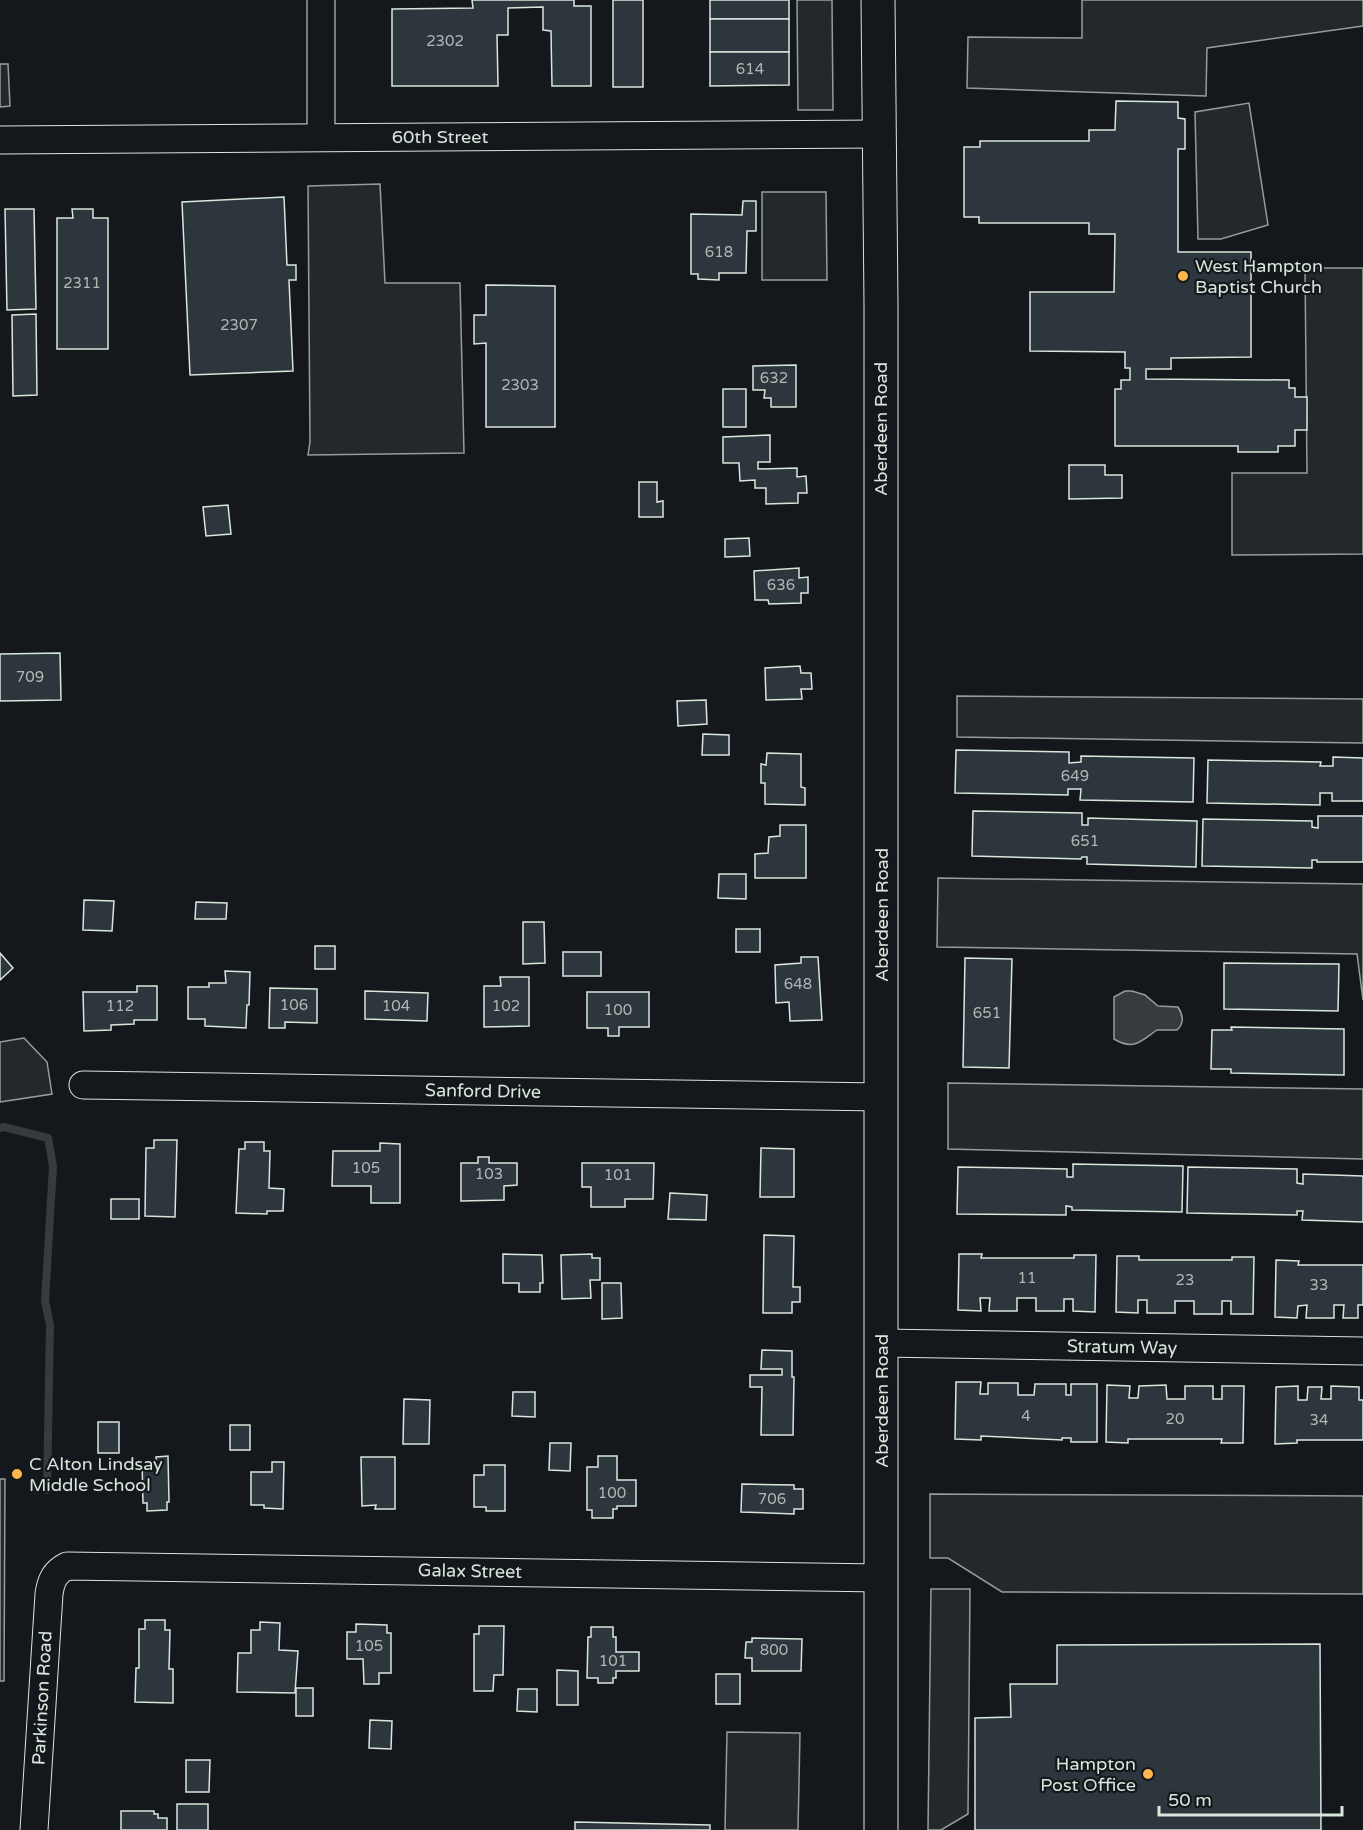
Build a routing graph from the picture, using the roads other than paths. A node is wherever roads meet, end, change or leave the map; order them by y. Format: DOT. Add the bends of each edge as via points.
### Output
graph roads {
  1 [pos="321,0"];
  2 [pos="878,0"];
  3 [pos="880,134"];
  4 [pos="321,137"];
  5 [pos="0,140"];
  6 [pos="83,1085"];
  7 [pos="882,1097"];
  8 [pos="882,1343"];
  9 [pos="1363,1351"];
  10 [pos="60,1570"];
  11 [pos="881,1578"];
  12 [pos="34,1830"];
  13 [pos="881,1830"];
  1 -- 4 [label="street"];
  2 -- 3 [label="main road, Aberdeen Road"];
  3 -- 4 [label="street, 60th Street"];
  3 -- 7 [label="main road, Aberdeen Road"];
  4 -- 5 [label="street, 60th Street"];
  6 -- 7 [label="street, Sanford Drive"];
  7 -- 8 [label="main road, Aberdeen Road"];
  8 -- 9 [label="street, Stratum Way"];
  8 -- 11 [label="main road, Aberdeen Road"];
  10 -- 11 [label="street, Galax Street" via="75,1565"];
  10 -- 12 [label="street, Parkinson Road" via="48,1594"];
  11 -- 13 [label="main road, Aberdeen Road"];
}
